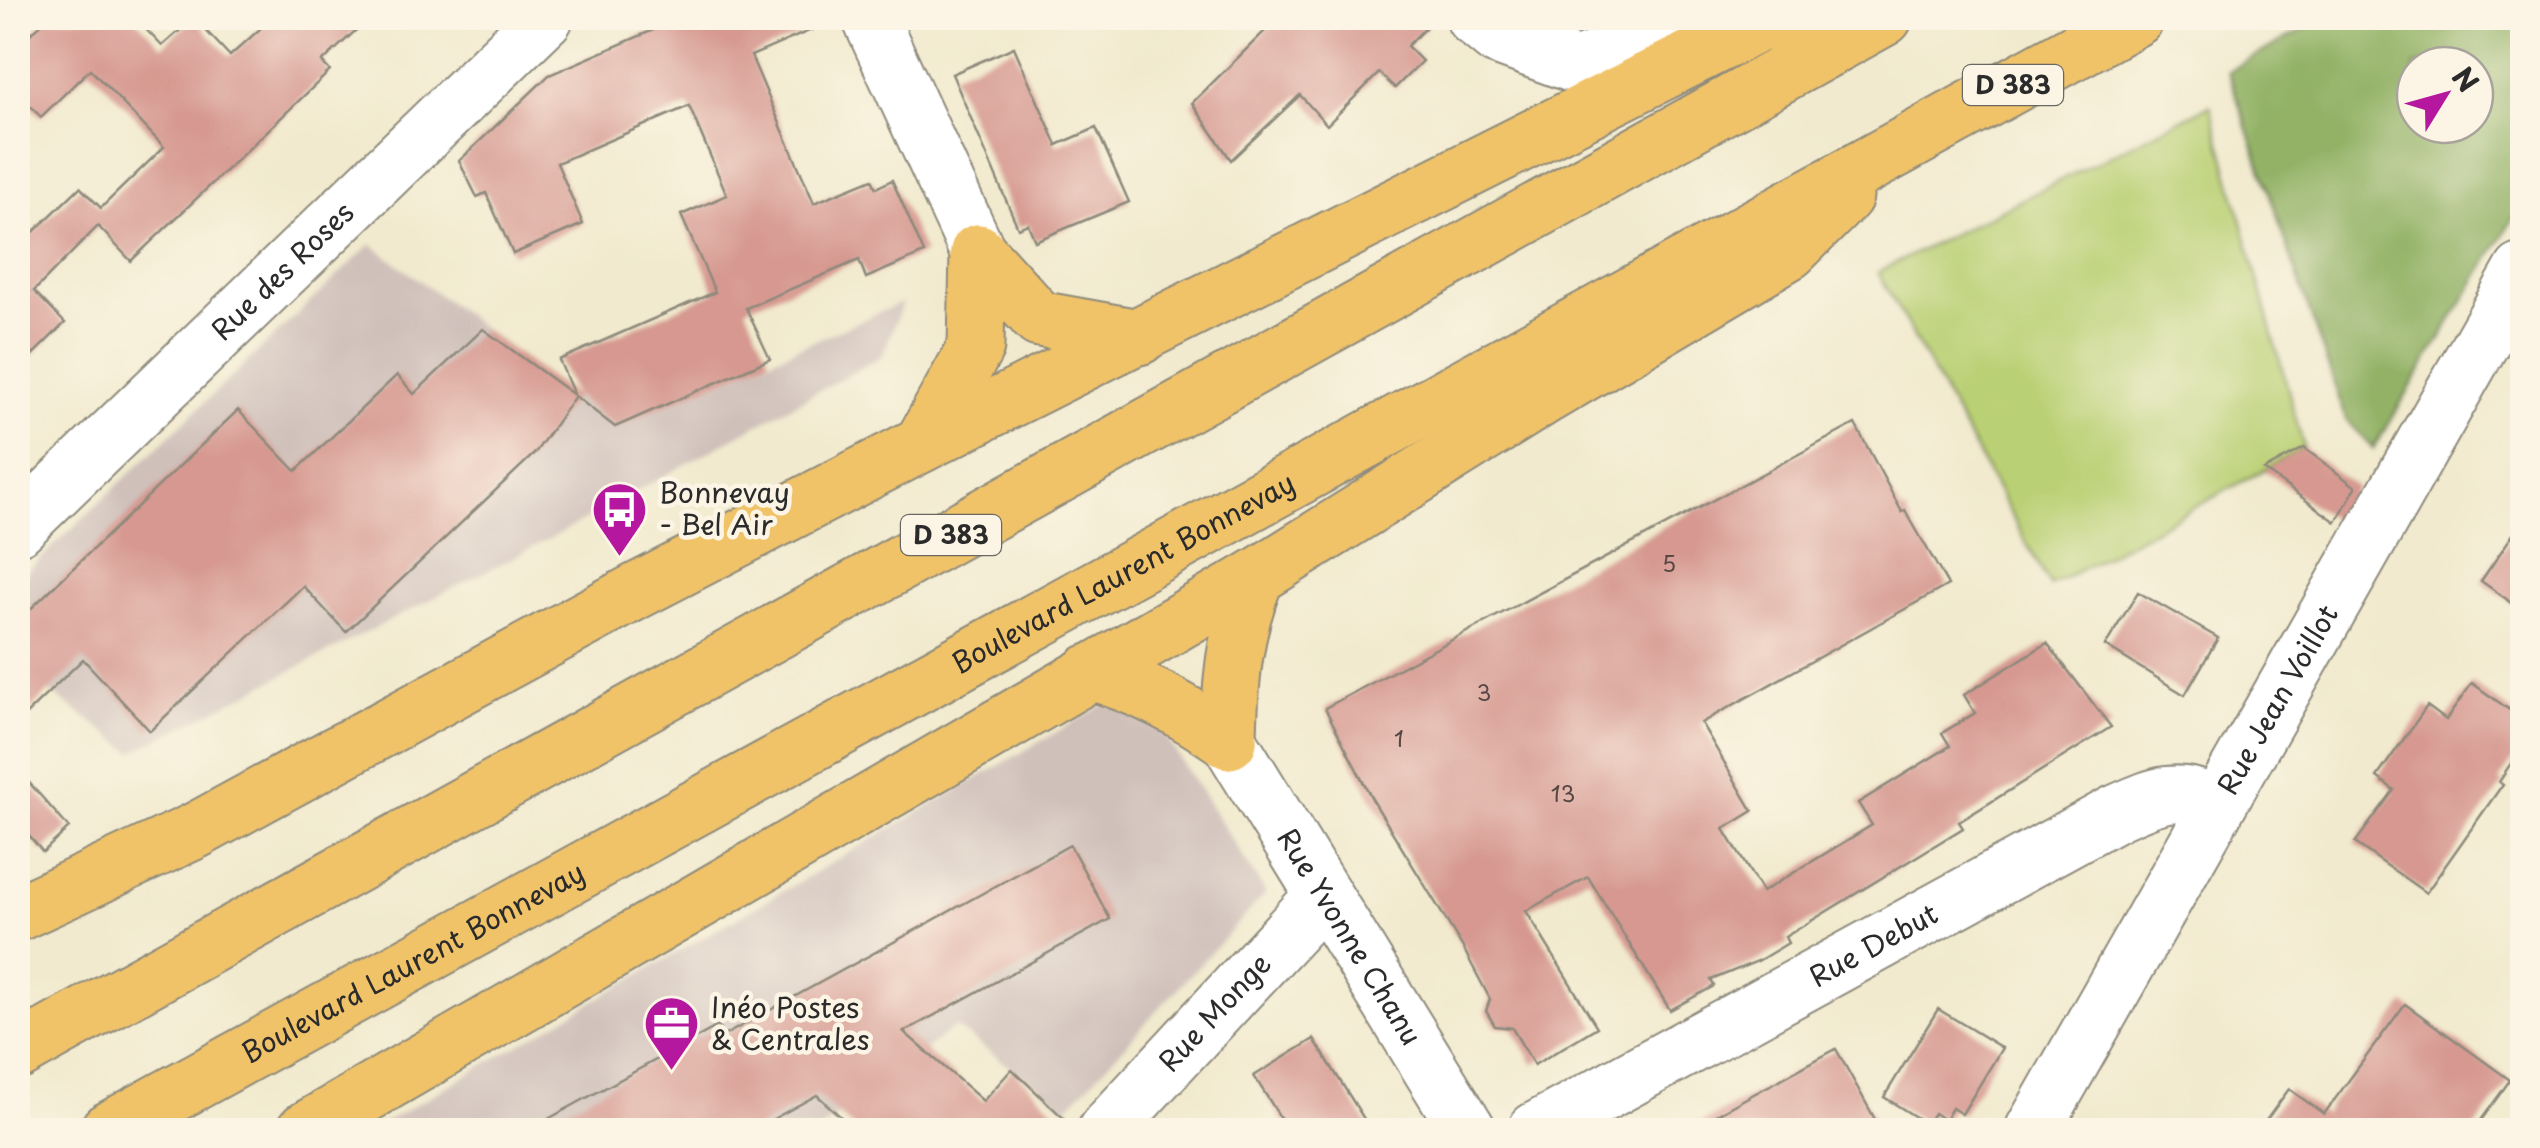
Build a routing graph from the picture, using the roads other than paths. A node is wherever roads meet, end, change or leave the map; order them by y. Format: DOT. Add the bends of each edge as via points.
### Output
graph roads {
  1 [pos="545,18"];
  2 [pos="870,18"];
  3 [pos="1474,18"];
  4 [pos="1686,18"];
  5 [pos="1782,18"];
  6 [pos="1884,18"];
  7 [pos="2136,18"];
  8 [pos="1890,152"];
  9 [pos="978,252"];
  10 [pos="2522,271"];
  11 [pos="1139,337"];
  12 [pos="922,444"];
  13 [pos="20,519"];
  14 [pos="1256,577"];
  15 [pos="1090,672"];
  16 [pos="1230,742"];
  17 [pos="2216,807"];
  18 [pos="1323,896"];
  19 [pos="18,914"];
  20 [pos="18,1052"];
  21 [pos="108,1130"];
  22 [pos="305,1130"];
  23 [pos="1106,1130"];
  24 [pos="1468,1130"];
  25 [pos="1536,1130"];
  26 [pos="2033,1130"];
  1 -- 13 [label="street, Rue des Roses"];
  2 -- 9 [label="street"];
  3 -- 4 [label="street" via="1497,37 1577,66"];
  5 -- 11 [label="highway"];
  6 -- 20 [label="highway, D 383"];
  7 -- 8 [label="highway, Boulevard Laurent Bonnevay / D 383"];
  8 -- 14 [label="highway" via="1790,251"];
  8 -- 21 [label="highway, Boulevard Laurent Bonnevay / D 383"];
  9 -- 11 [label="highway" via="1040,319"];
  9 -- 12 [label="highway" via="976,347"];
  10 -- 17 [label="street, Rue Jean Voillot"];
  11 -- 12 [label="highway"];
  12 -- 19 [label="highway" via="195,832"];
  14 -- 15 [label="highway"];
  14 -- 16 [label="highway" via="1238,623"];
  15 -- 16 [label="highway" via="1136,685"];
  15 -- 22 [label="highway"];
  16 -- 18 [label="street, Rue Yvonne Chanu"];
  17 -- 25 [label="street, Rue Debut" via="2181,791 2116,813"];
  17 -- 26 [label="street, Rue Jean Voillot"];
  18 -- 23 [label="street, Rue Monge"];
  18 -- 24 [label="street, Rue Yvonne Chanu"];
}
